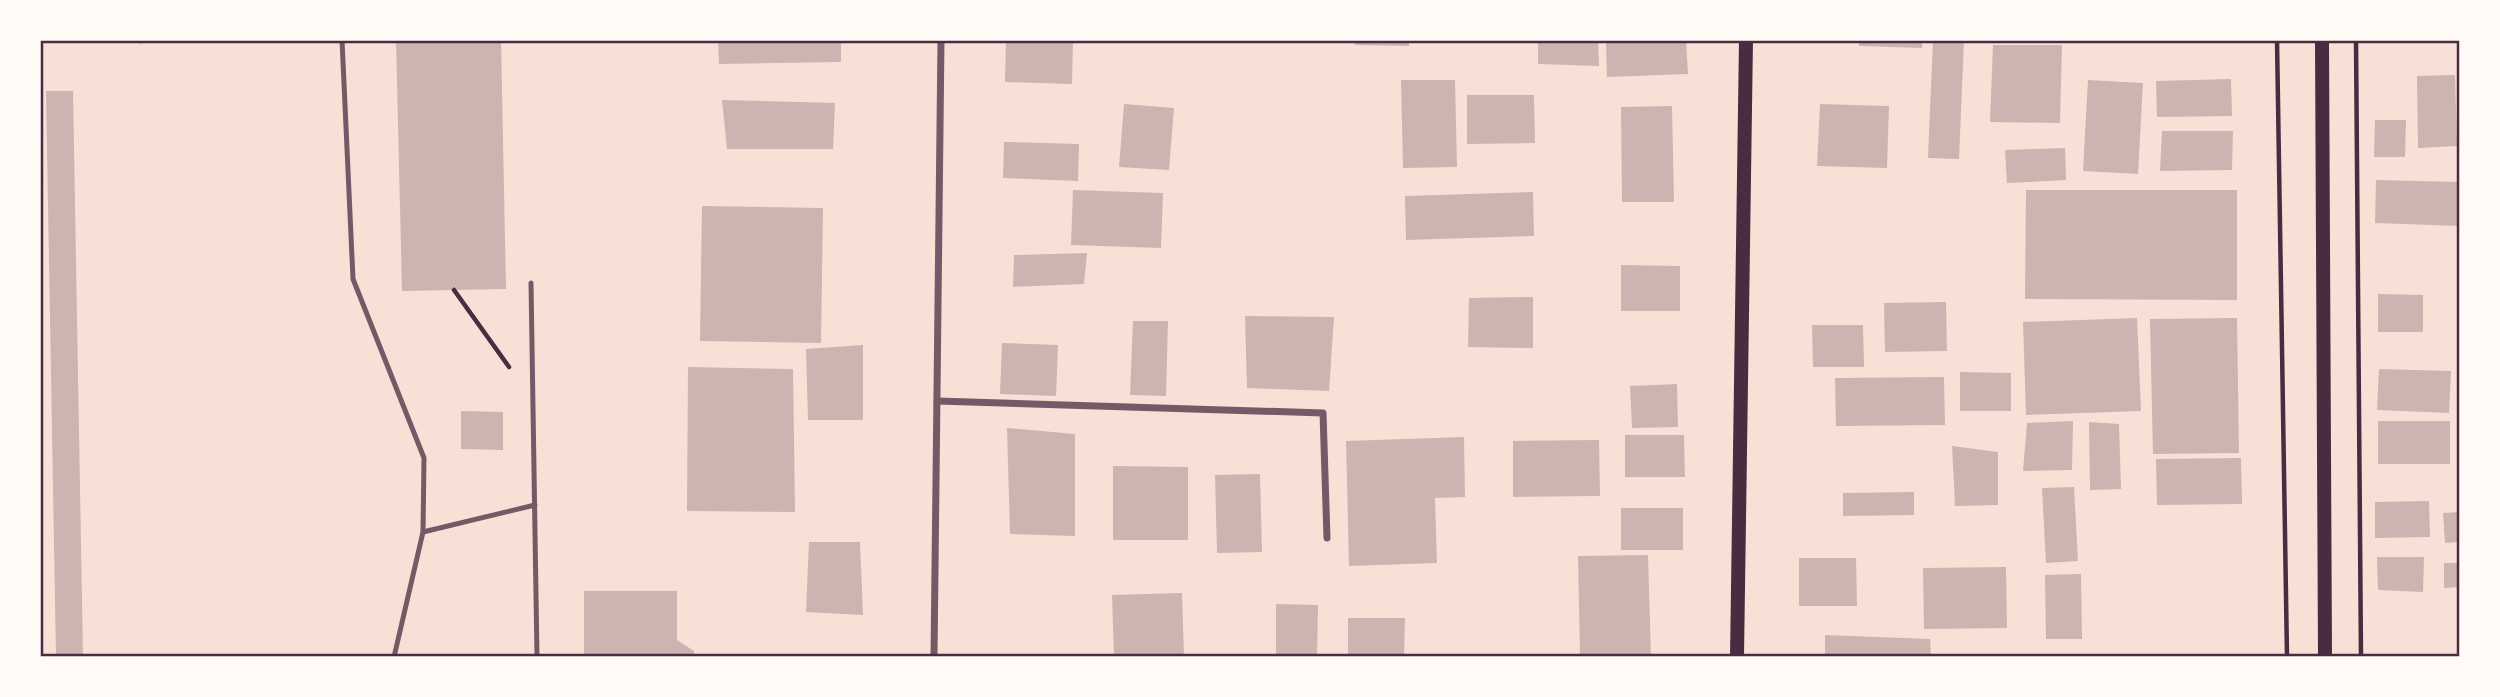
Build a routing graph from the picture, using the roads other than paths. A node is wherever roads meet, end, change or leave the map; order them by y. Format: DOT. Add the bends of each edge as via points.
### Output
graph roads {
  1 [pos="342,40"];
  2 [pos="941,40"];
  3 [pos="1746,40"];
  4 [pos="2322,40"];
  5 [pos="531,283"];
  6 [pos="937,401"];
  7 [pos="535,505"];
  8 [pos="423,532"];
  9 [pos="1327,538"];
  10 [pos="394,657"];
  11 [pos="537,657"];
  12 [pos="934,657"];
  13 [pos="1737,657"];
  14 [pos="2325,657"];
  1 -- 8 [label="lane" via="353,279 424,458"];
  2 -- 6 [label="street"];
  3 -- 13 [label="main road"];
  4 -- 14 [label="main road"];
  5 -- 7 [label="lane"];
  6 -- 9 [label="street" via="1323,413"];
  6 -- 12 [label="street"];
  7 -- 8 [label="lane"];
  7 -- 11 [label="lane"];
  8 -- 10 [label="lane"];
}
